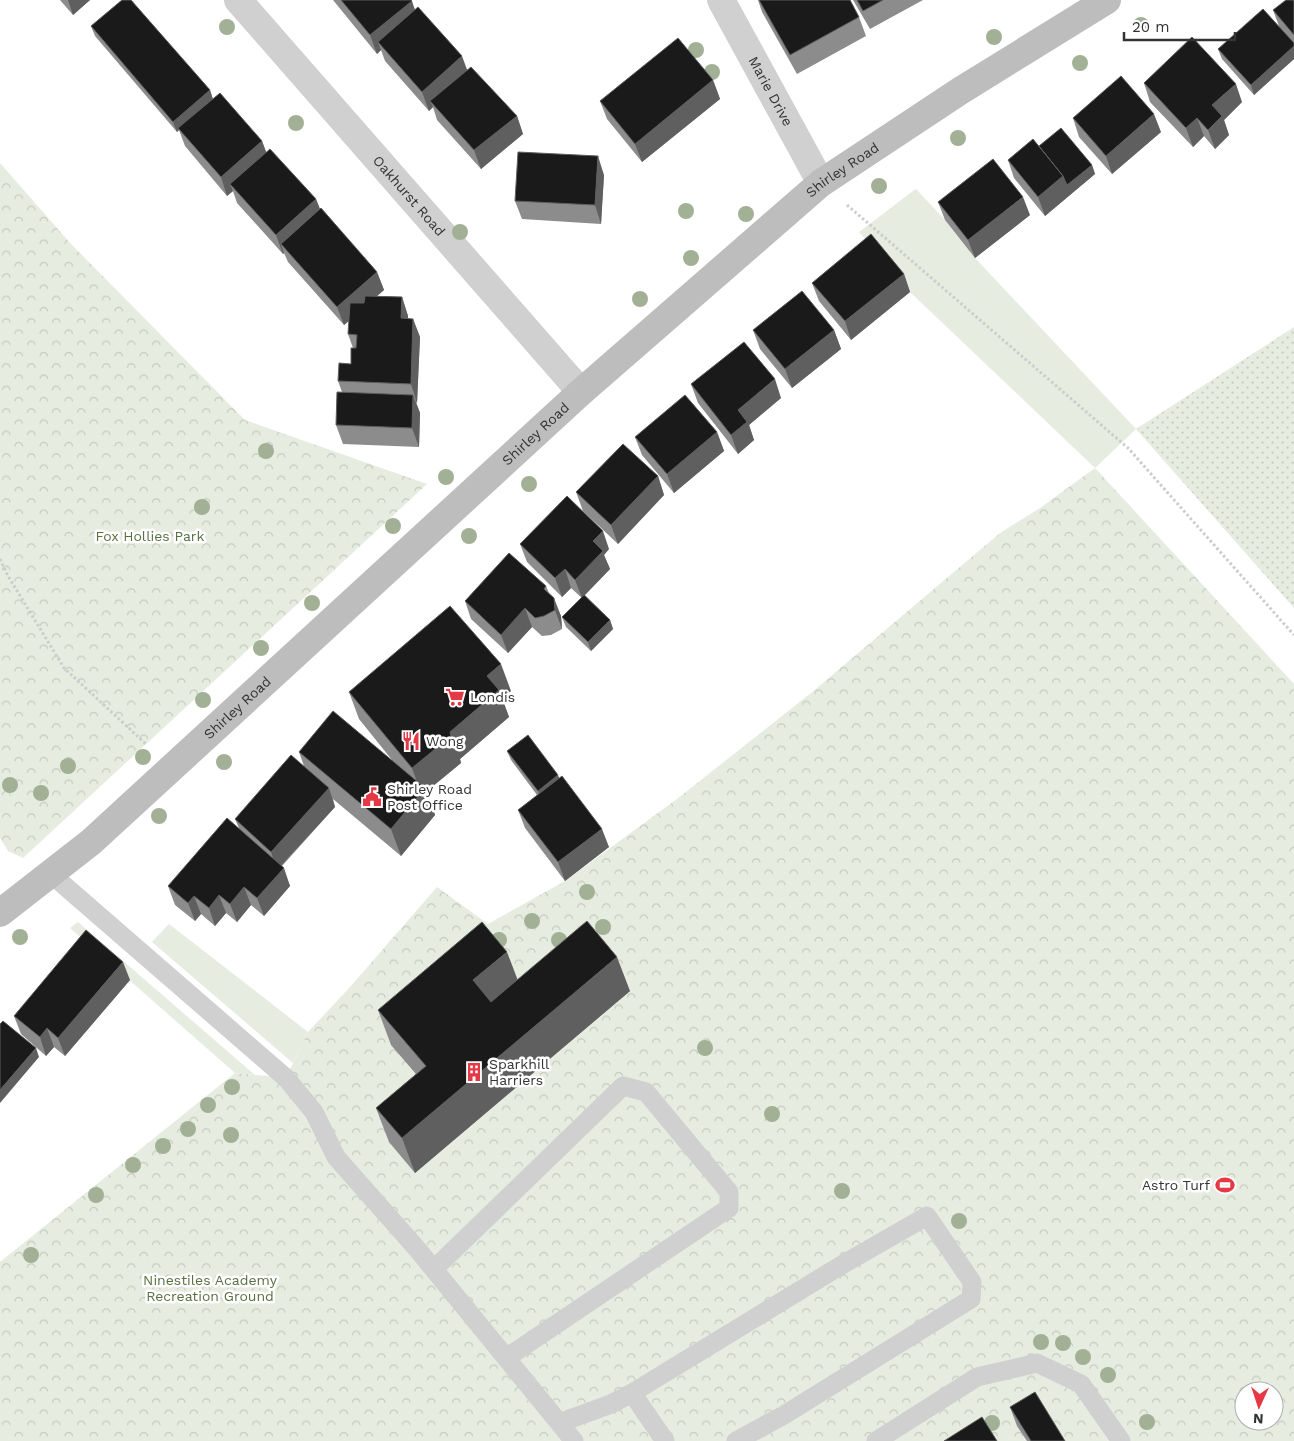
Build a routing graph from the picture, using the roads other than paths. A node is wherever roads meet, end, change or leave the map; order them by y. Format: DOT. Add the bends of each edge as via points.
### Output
graph roads {
  1 [pos="238,0"];
  2 [pos="722,0"];
  3 [pos="1098,2"];
  4 [pos="821,183"];
  5 [pos="581,392"];
  6 [pos="51,874"];
  7 [pos="0,913"];
  8 [pos="434,1269"];
  9 [pos="506,1358"];
  10 [pos="632,1393"];
  11 [pos="560,1423"];
  12 [pos="574,1441"];
  13 [pos="664,1441"];
  14 [pos="736,1441"];
  15 [pos="876,1441"];
  16 [pos="1121,1441"];
  1 -- 5 [label="street, Oakhurst Road"];
  2 -- 4 [label="street, Marie Drive"];
  3 -- 4 [label="street, Shirley Road"];
  4 -- 5 [label="street, Shirley Road"];
  5 -- 6 [label="street, Shirley Road" via="91,842"];
  6 -- 7 [label="street, Shirley Road"];
  6 -- 8 [label="lane" via="286,1078 314,1112 336,1157"];
  8 -- 9 [label="lane"];
  8 -- 9 [label="lane" via="623,1086 646,1092 729,1192 729,1208"];
  9 -- 11 [label="lane"];
  10 -- 11 [label="lane"];
  10 -- 13 [label="lane"];
  10 -- 14 [label="lane" via="927,1216 972,1282 971,1299 784,1415"];
  11 -- 12 [label="lane"];
  15 -- 16 [label="lane" via="977,1378 1037,1363 1081,1384"];
}
